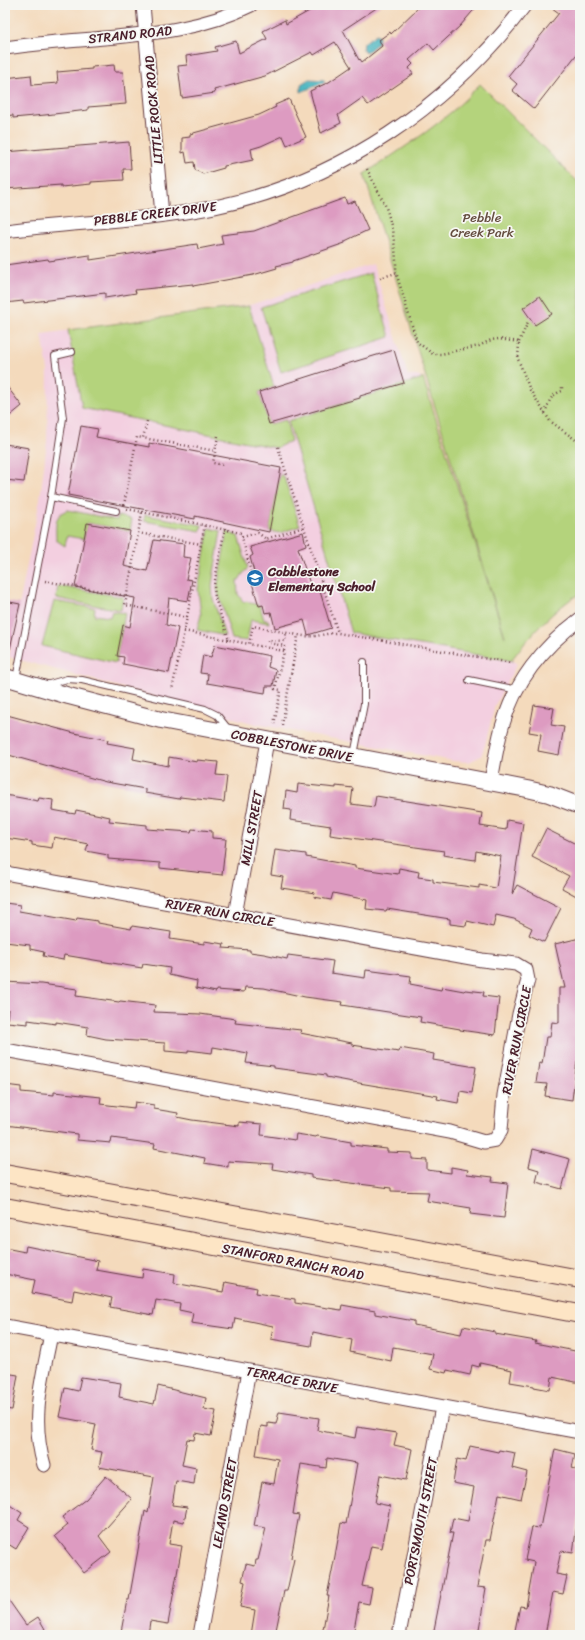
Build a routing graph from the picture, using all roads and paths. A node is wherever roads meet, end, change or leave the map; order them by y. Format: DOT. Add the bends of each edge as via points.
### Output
graph roads {
  1 [pos="143,5"];
  2 [pos="251,5"];
  3 [pos="525,5"];
  4 [pos="146,34"];
  5 [pos="5,48"];
  6 [pos="367,169"];
  7 [pos="162,215"];
  8 [pos="5,231"];
  9 [pos="396,273"];
  10 [pos="380,278"];
  11 [pos="528,322"];
  12 [pos="519,342"];
  13 [pos="72,352"];
  14 [pos="562,387"];
  15 [pos="545,413"];
  16 [pos="147,421"];
  17 [pos="218,436"];
  18 [pos="143,438"];
  19 [pos="580,443"];
  20 [pos="278,447"];
  21 [pos="216,451"];
  22 [pos="223,465"];
  23 [pos="51,497"];
  24 [pos="116,512"];
  25 [pos="142,512"];
  26 [pos="205,524"];
  27 [pos="304,527"];
  28 [pos="225,528"];
  29 [pos="138,533"];
  30 [pos="242,537"];
  31 [pos="201,544"];
  32 [pos="251,572"];
  33 [pos="35,579"];
  34 [pos="127,596"];
  35 [pos="187,617"];
  36 [pos="580,619"];
  37 [pos="184,631"];
  38 [pos="286,633"];
  39 [pos="338,633"];
  40 [pos="298,635"];
  41 [pos="229,640"];
  42 [pos="249,644"];
  43 [pos="284,651"];
  44 [pos="364,662"];
  45 [pos="512,663"];
  46 [pos="10,679"];
  47 [pos="469,680"];
  48 [pos="172,687"];
  49 [pos="518,690"];
  50 [pos="274,724"];
  51 [pos="282,725"];
  52 [pos="267,740"];
  53 [pos="354,756"];
  54 [pos="491,782"];
  55 [pos="580,806"];
  56 [pos="5,873"];
  57 [pos="235,915"];
  58 [pos="5,1050"];
  59 [pos="5,1173"];
  60 [pos="5,1208"];
  61 [pos="580,1279"];
  62 [pos="580,1314"];
  63 [pos="5,1326"];
  64 [pos="51,1334"];
  65 [pos="249,1371"];
  66 [pos="442,1407"];
  67 [pos="580,1432"];
  68 [pos="44,1465"];
  69 [pos="200,1635"];
  70 [pos="399,1635"];
  1 -- 4 [label="street, LITTLE ROCK ROAD"];
  2 -- 4 [label="street, STRAND ROAD" via="185,28"];
  3 -- 7 [label="street, PEBBLE CREEK DRIVE" via="491,47 447,91 391,134 357,155 281,188 216,207"];
  4 -- 5 [label="street, STRAND ROAD"];
  4 -- 7 [label="street, LITTLE ROCK ROAD"];
  6 -- 9 [label="path" via="385,206 392,236"];
  7 -- 8 [label="street, PEBBLE CREEK DRIVE"];
  9 -- 10 [label="path"];
  9 -- 12 [label="path" via="417,342 432,354 479,346 499,338"];
  11 -- 12 [label="path"];
  12 -- 15 [label="path" via="518,359 521,369 530,390"];
  13 -- 23 [label="lane" via="54,356 63,418"];
  14 -- 15 [label="path" via="562,391 555,393"];
  15 -- 19 [label="path" via="550,421"];
  16 -- 18 [label="path"];
  17 -- 21 [label="path"];
  18 -- 21 [label="path"];
  18 -- 25 [label="path" via="137,437 123,508"];
  20 -- 27 [label="path"];
  21 -- 22 [label="path" via="213,463"];
  23 -- 24 [label="lane"];
  23 -- 33 [label="lane"];
  25 -- 26 [label="path"];
  25 -- 29 [label="path"];
  26 -- 28 [label="path"];
  26 -- 31 [label="path"];
  27 -- 30 [label="path" via="266,539 258,533"];
  27 -- 39 [label="path"];
  28 -- 30 [label="path" via="241,533"];
  28 -- 41 [label="path" via="214,585 215,598"];
  29 -- 31 [label="path"];
  29 -- 34 [label="path"];
  30 -- 32 [label="path"];
  31 -- 35 [label="path"];
  33 -- 34 [label="path"];
  33 -- 46 [label="lane"];
  34 -- 35 [label="path" via="125,605"];
  35 -- 37 [label="path"];
  36 -- 49 [label="street" via="551,642 536,659"];
  37 -- 41 [label="path"];
  37 -- 48 [label="path"];
  38 -- 40 [label="path"];
  38 -- 42 [label="path" via="253,626"];
  38 -- 43 [label="path" via="285,641 268,640 268,643 285,646"];
  39 -- 40 [label="path" via="316,637"];
  39 -- 45 [label="path"];
  40 -- 51 [label="path"];
  41 -- 42 [label="path"];
  42 -- 43 [label="path"];
  43 -- 50 [label="path" via="275,690 281,690"];
  44 -- 53 [label="lane" via="364,704"];
  46 -- 52 [label="street, COBBLESTONE DRIVE" via="154,718"];
  47 -- 49 [label="lane"];
  49 -- 54 [label="street" via="502,727"];
  52 -- 53 [label="street, COBBLESTONE DRIVE"];
  52 -- 57 [label="street, MILL STREET"];
  53 -- 54 [label="street, COBBLESTONE DRIVE"];
  54 -- 55 [label="street, COBBLESTONE DRIVE" via="549,794"];
  56 -- 57 [label="street, RIVER RUN CIRCLE"];
  57 -- 58 [label="street, RIVER RUN CIRCLE" via="516,964 526,970 528,980 504,1095 501,1130 495,1140 484,1142 450,1132"];
  59 -- 61 [label="main road"];
  60 -- 62 [label="main road, STANFORD RANCH ROAD"];
  63 -- 64 [label="street, TERRACE DRIVE"];
  64 -- 65 [label="street, TERRACE DRIVE"];
  64 -- 68 [label="street" via="37,1411 39,1448"];
  65 -- 66 [label="street, TERRACE DRIVE"];
  65 -- 69 [label="street, LELAND STREET"];
  66 -- 67 [label="street, TERRACE DRIVE"];
  66 -- 70 [label="street, PORTSMOUTH STREET"];
}
